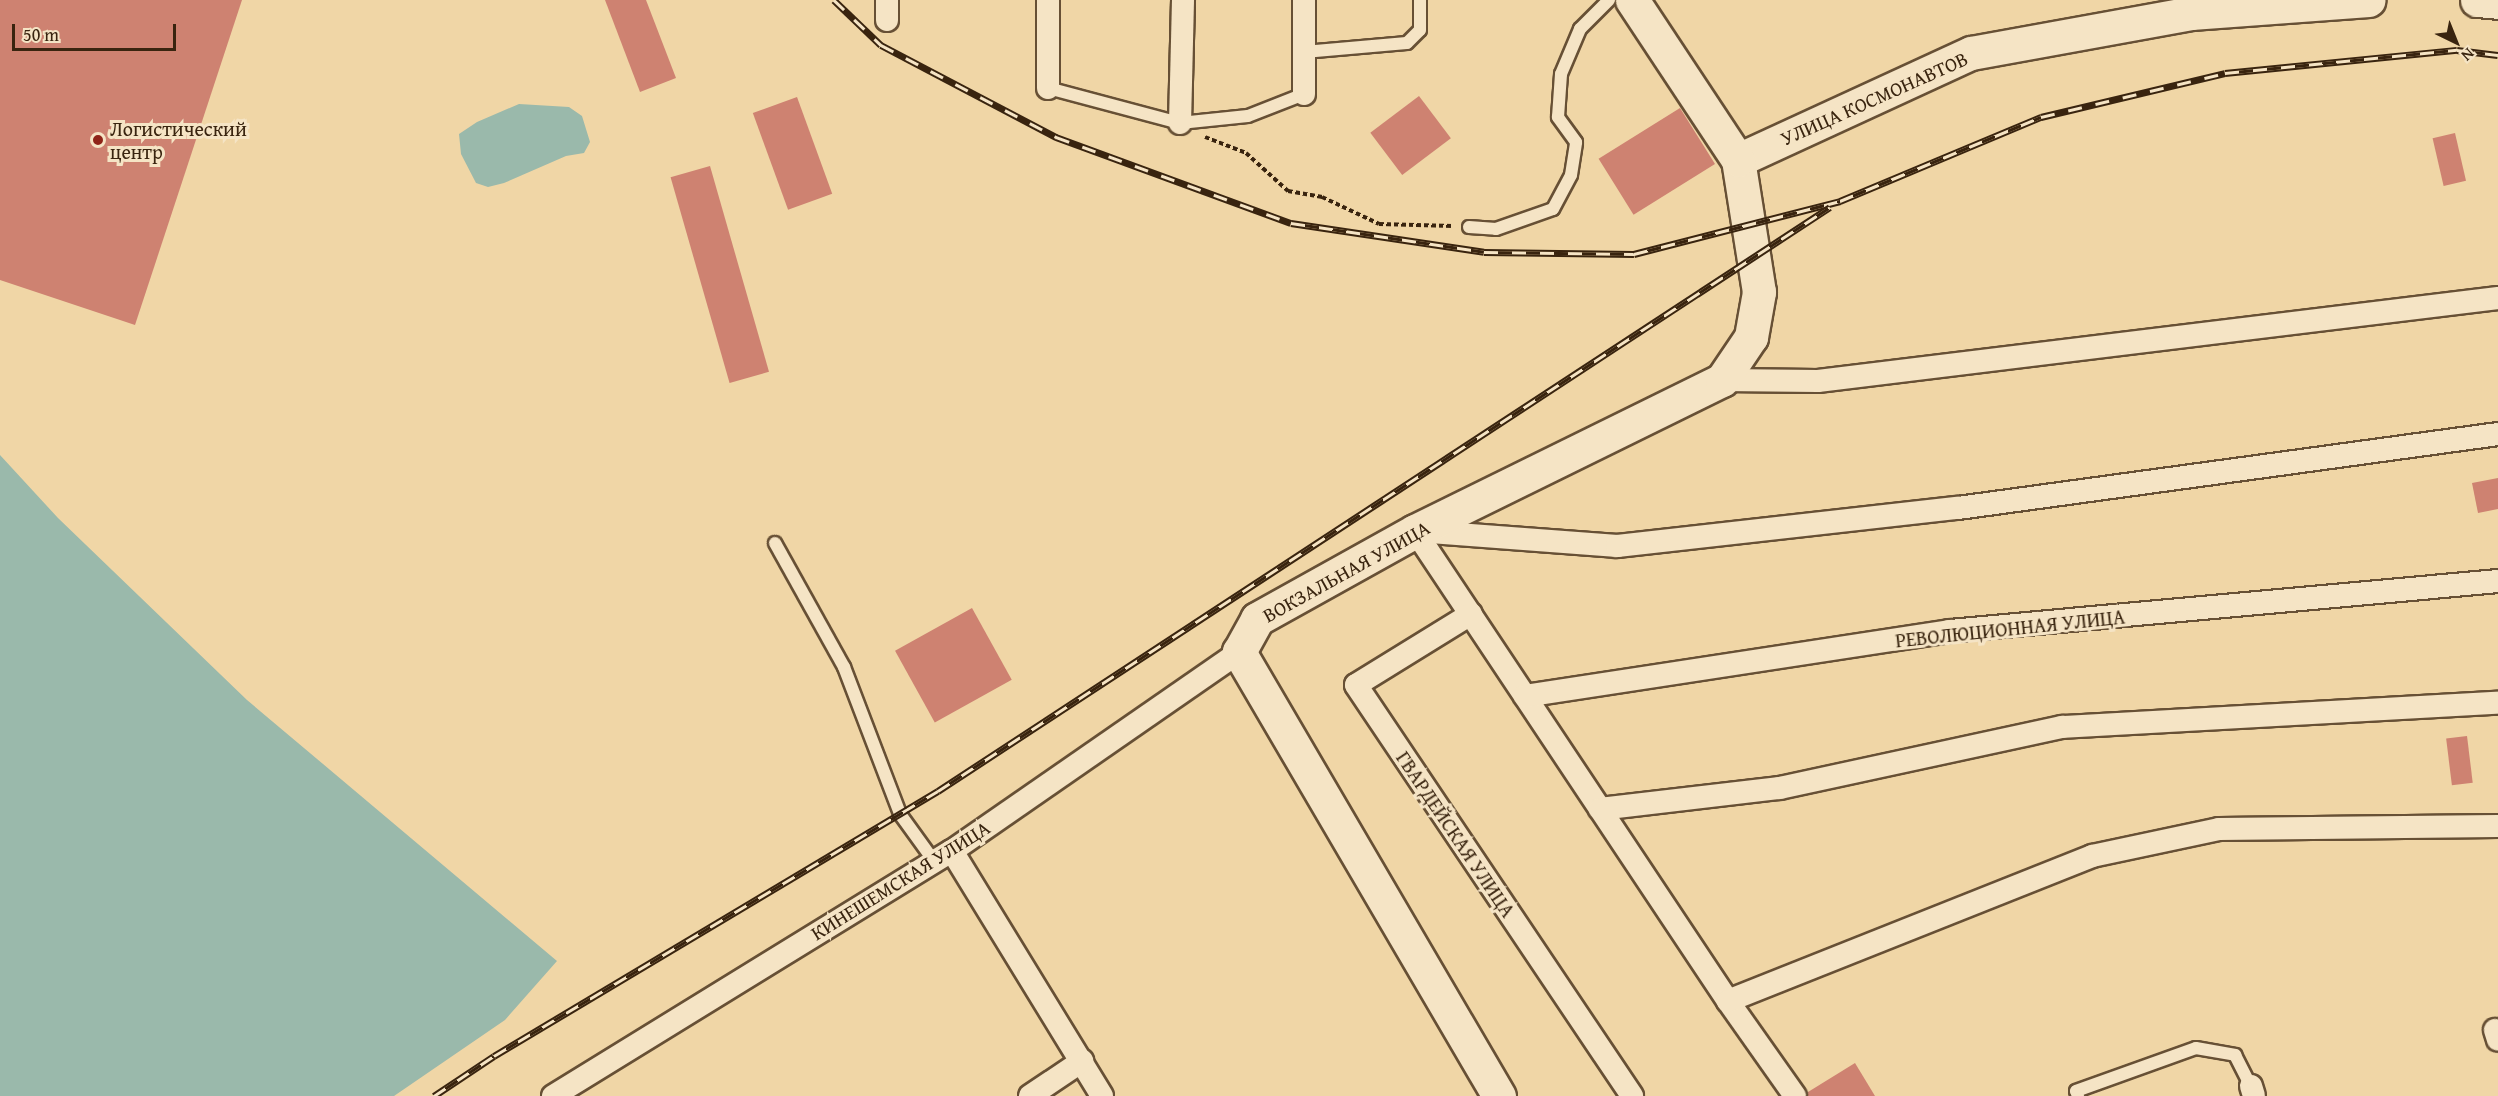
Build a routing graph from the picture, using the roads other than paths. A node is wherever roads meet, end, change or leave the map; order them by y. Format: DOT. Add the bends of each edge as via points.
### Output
graph roads {
  1 [pos="1048,0"];
  2 [pos="1183,0"];
  3 [pos="1304,0"];
  4 [pos="1420,0"];
  5 [pos="1609,0"];
  6 [pos="1632,0"];
  7 [pos="2369,0"];
  8 [pos="2477,0"];
  9 [pos="2498,2"];
  10 [pos="1304,52"];
  11 [pos="1048,88"];
  12 [pos="1304,94"];
  13 [pos="1180,123"];
  14 [pos="1738,160"];
  15 [pos="1468,227"];
  16 [pos="2498,298"];
  17 [pos="1722,380"];
  18 [pos="2498,434"];
  19 [pos="1415,531"];
  20 [pos="774,543"];
  21 [pos="2498,581"];
  22 [pos="1471,614"];
  23 [pos="1239,652"];
  24 [pos="1525,696"];
  25 [pos="2498,703"];
  26 [pos="1600,809"];
  27 [pos="2498,826"];
  28 [pos="943,856"];
  29 [pos="1728,1001"];
  30 [pos="1082,1060"];
  31 [pos="2253,1091"];
  32 [pos="553,1096"];
  33 [pos="1030,1096"];
  34 [pos="1102,1096"];
  35 [pos="1499,1096"];
  36 [pos="1632,1096"];
  37 [pos="1795,1096"];
  38 [pos="2078,1096"];
  1 -- 11 [label="street"];
  2 -- 13 [label="street"];
  3 -- 10 [label="street"];
  4 -- 10 [label="lane" via="1420,30 1407,44"];
  5 -- 15 [label="lane" via="1580,29 1561,74 1558,117 1576,142 1571,175 1553,208 1496,229"];
  6 -- 14 [label="main road"];
  7 -- 14 [label="main road, УЛИЦА КОСМОНАВТОВ" via="2192,13 1971,53"];
  8 -- 9 [label="main road"];
  10 -- 12 [label="street"];
  11 -- 13 [label="lane"];
  12 -- 13 [label="lane" via="1248,116"];
  14 -- 17 [label="main road, ВОКЗАЛЬНАЯ УЛИЦА" via="1759,292 1751,337"];
  16 -- 17 [label="street" via="1818,381"];
  17 -- 19 [label="main road, ВОКЗАЛЬНАЯ УЛИЦА"];
  18 -- 19 [label="street" via="1958,508 1617,546"];
  19 -- 22 [label="street"];
  19 -- 23 [label="main road, ВОКЗАЛЬНАЯ УЛИЦА" via="1257,619"];
  20 -- 28 [label="lane" via="844,667 900,814"];
  21 -- 24 [label="street, РЕВОЛЮЦИОННАЯ УЛИЦА" via="1950,631"];
  22 -- 24 [label="street"];
  22 -- 36 [label="street, ГВАРДЕЙСКАЯ УЛИЦА" via="1356,685"];
  23 -- 28 [label="street, КИНЕШЕМСКАЯ УЛИЦА"];
  23 -- 35 [label="main road"];
  24 -- 26 [label="street"];
  25 -- 26 [label="street" via="2062,728 1780,788"];
  26 -- 29 [label="street"];
  27 -- 29 [label="street" via="2219,829 2092,856"];
  28 -- 30 [label="street"];
  28 -- 32 [label="street, КИНЕШЕМСКАЯ УЛИЦА"];
  29 -- 37 [label="street"];
  30 -- 33 [label="street"];
  30 -- 34 [label="street"];
  31 -- 38 [label="lane" via="2235,1055 2196,1048 2076,1091"];
}
